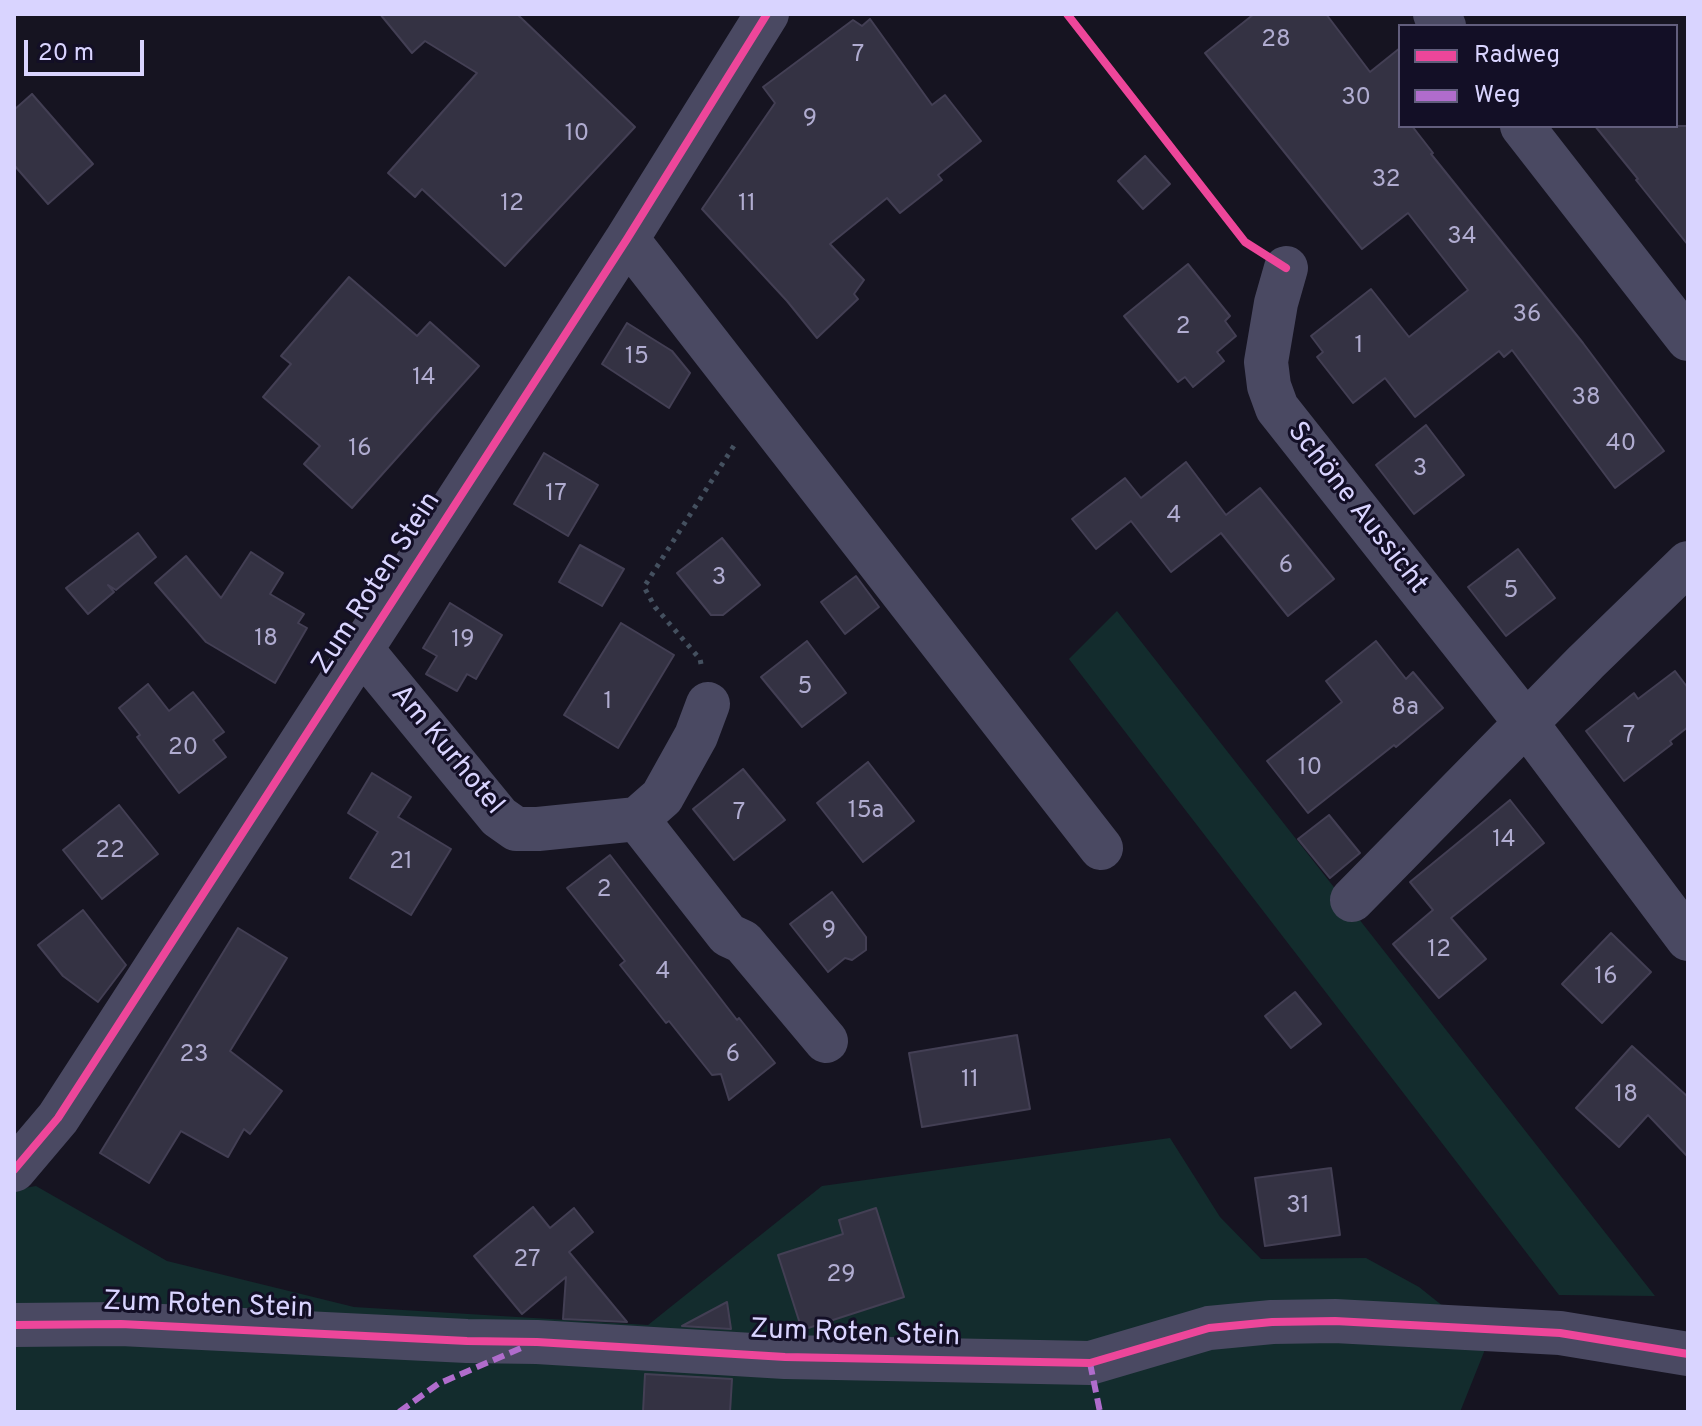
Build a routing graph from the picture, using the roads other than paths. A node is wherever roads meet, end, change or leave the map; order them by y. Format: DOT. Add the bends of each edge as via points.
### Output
graph roads {
  1 [pos="767,14"];
  2 [pos="1524,128"];
  3 [pos="627,239"];
  4 [pos="1286,268"];
  5 [pos="1688,339"];
  6 [pos="1688,563"];
  7 [pos="362,650"];
  8 [pos="708,704"];
  9 [pos="1526,723"];
  10 [pos="637,819"];
  11 [pos="1101,848"];
  12 [pos="1352,900"];
  13 [pos="1688,939"];
  14 [pos="826,1041"];
  15 [pos="14,1170"];
  16 [pos="14,1325"];
  17 [pos="1688,1354"];
  1 -- 3 [label="street, Zum Roten Stein"];
  2 -- 5 [label="street"];
  3 -- 7 [label="street, Zum Roten Stein"];
  3 -- 11 [label="street"];
  4 -- 9 [label="street, Schöne Aussicht" via="1266,362 1277,408"];
  6 -- 9 [label="street"];
  7 -- 10 [label="street, Am Kurhotel" via="499,817 516,829"];
  7 -- 15 [label="street, Zum Roten Stein" via="58,1118"];
  8 -- 10 [label="street" via="662,797"];
  9 -- 12 [label="street"];
  9 -- 13 [label="street, Schöne Aussicht"];
  10 -- 14 [label="street" via="728,935 743,942"];
  16 -- 17 [label="street, Zum Roten Stein" via="121,1324 785,1357 1090,1363 1209,1328 1320,1321 1560,1333"];
}
